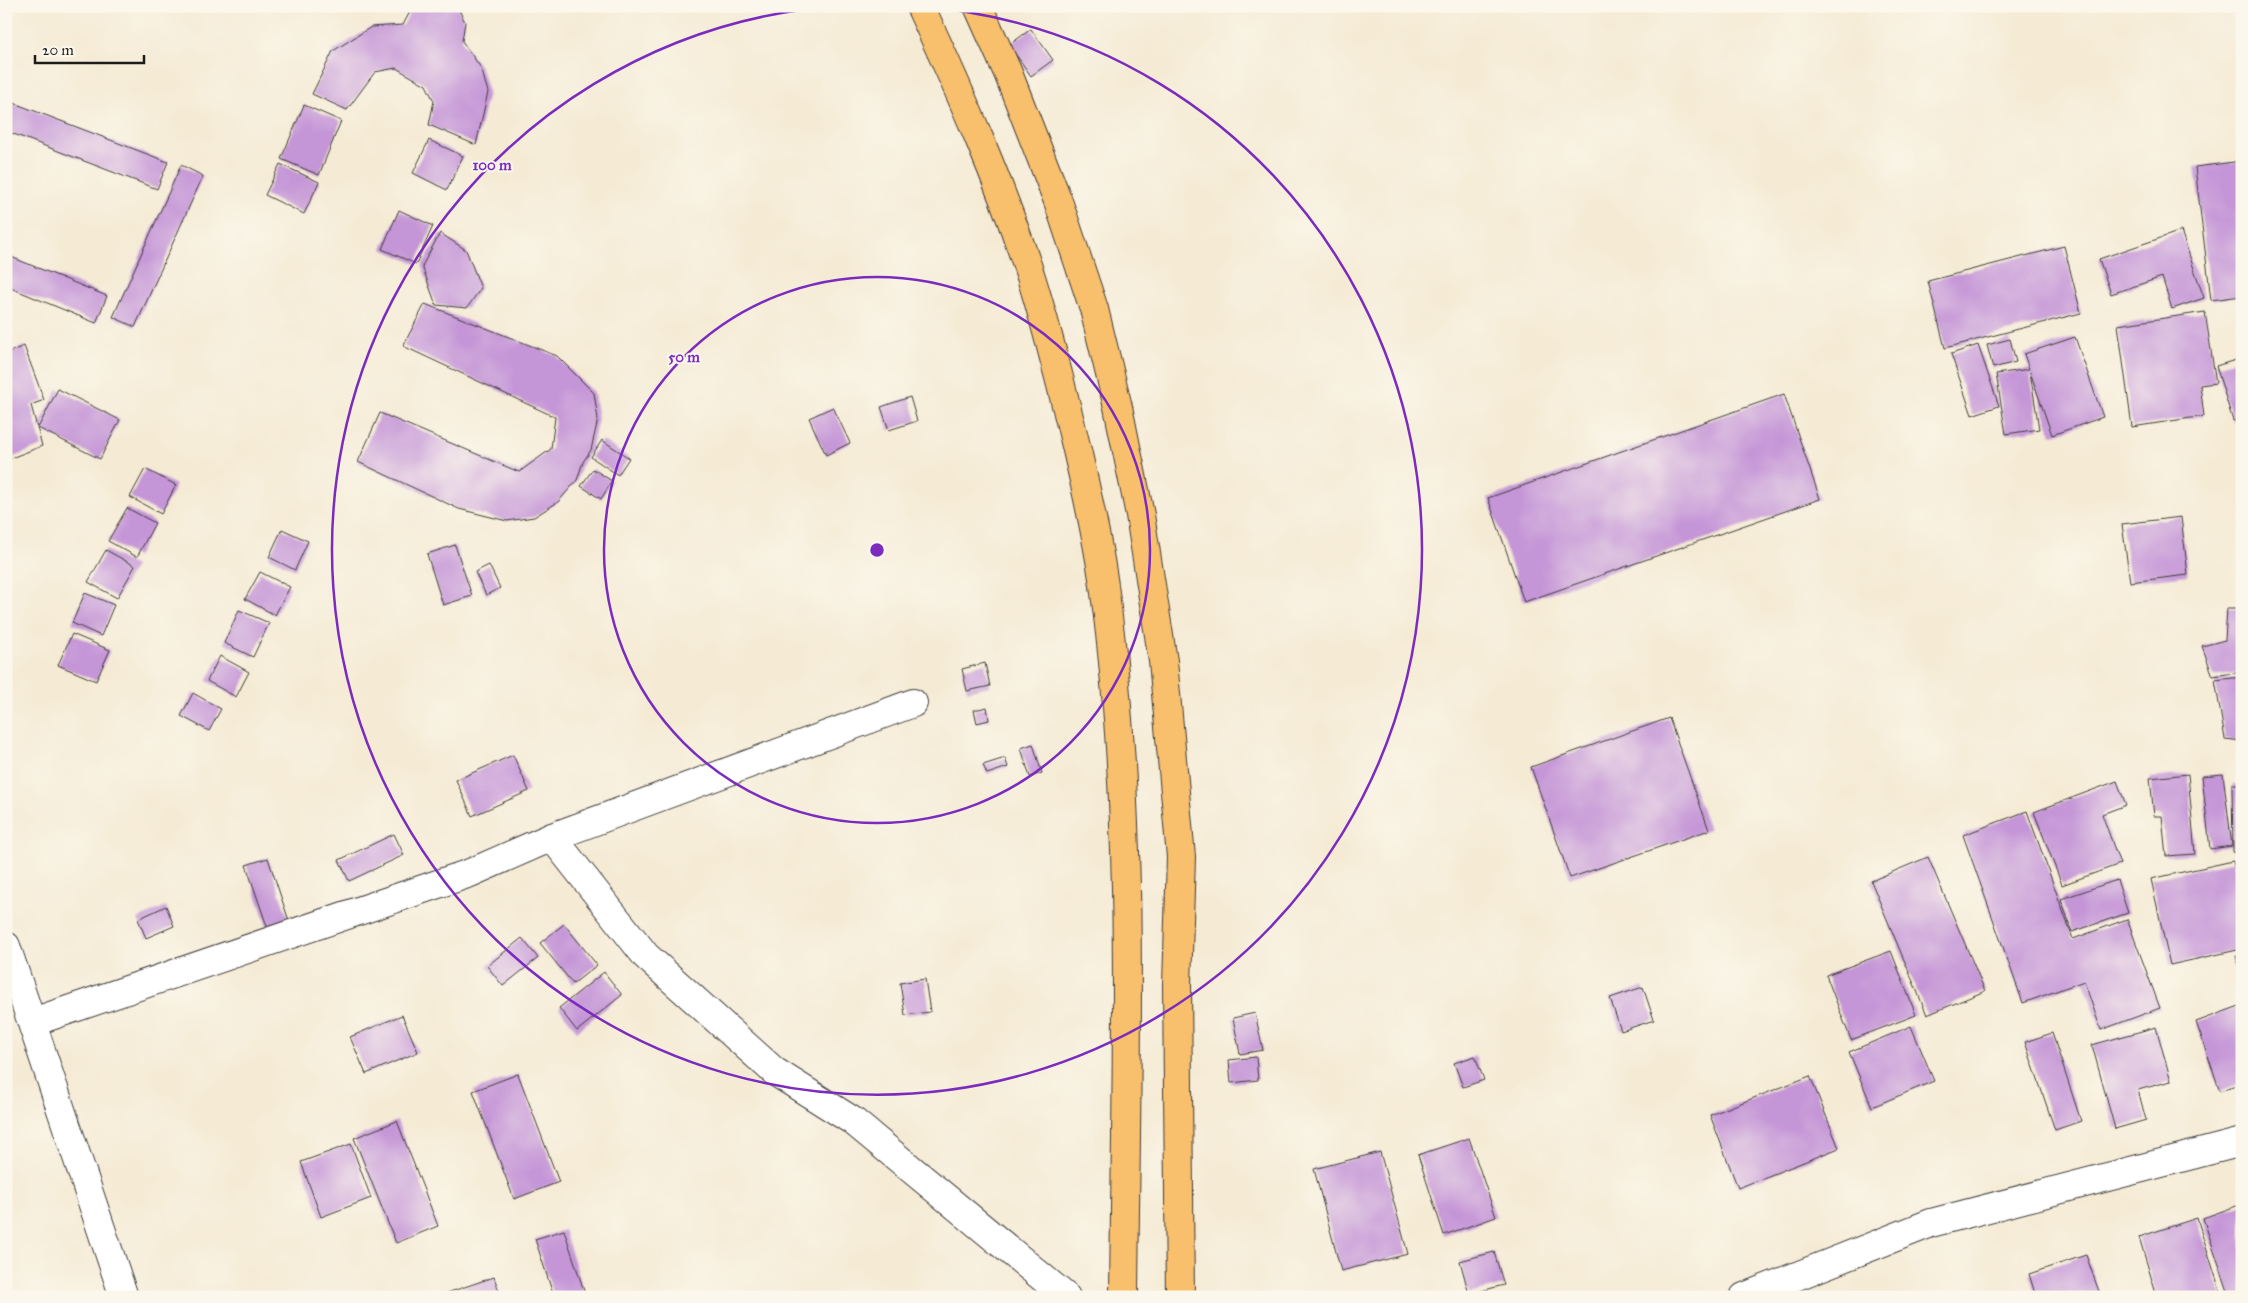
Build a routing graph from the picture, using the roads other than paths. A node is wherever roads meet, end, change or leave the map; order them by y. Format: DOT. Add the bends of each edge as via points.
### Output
graph roads {
  1 [pos="920,6"];
  2 [pos="978,6"];
  3 [pos="913,703"];
  4 [pos="552,838"];
  5 [pos="7,948"];
  6 [pos="33,1022"];
  7 [pos="2242,1142"];
  8 [pos="124,1297"];
  9 [pos="1066,1297"];
  10 [pos="1124,1297"];
  11 [pos="1180,1297"];
  12 [pos="1744,1297"];
  1 -- 10 [label="highway" via="991,168 1030,275 1064,393 1105,590 1124,808 1127,945"];
  2 -- 11 [label="highway" via="1008,72 1094,309 1140,515 1163,661 1180,857 1176,985"];
  3 -- 4 [label="street"];
  4 -- 6 [label="street" via="470,873"];
  4 -- 9 [label="street" via="646,956 667,976 774,1071 853,1121"];
  5 -- 6 [label="street"];
  6 -- 8 [label="street"];
  7 -- 12 [label="street" via="1931,1223"];
}
